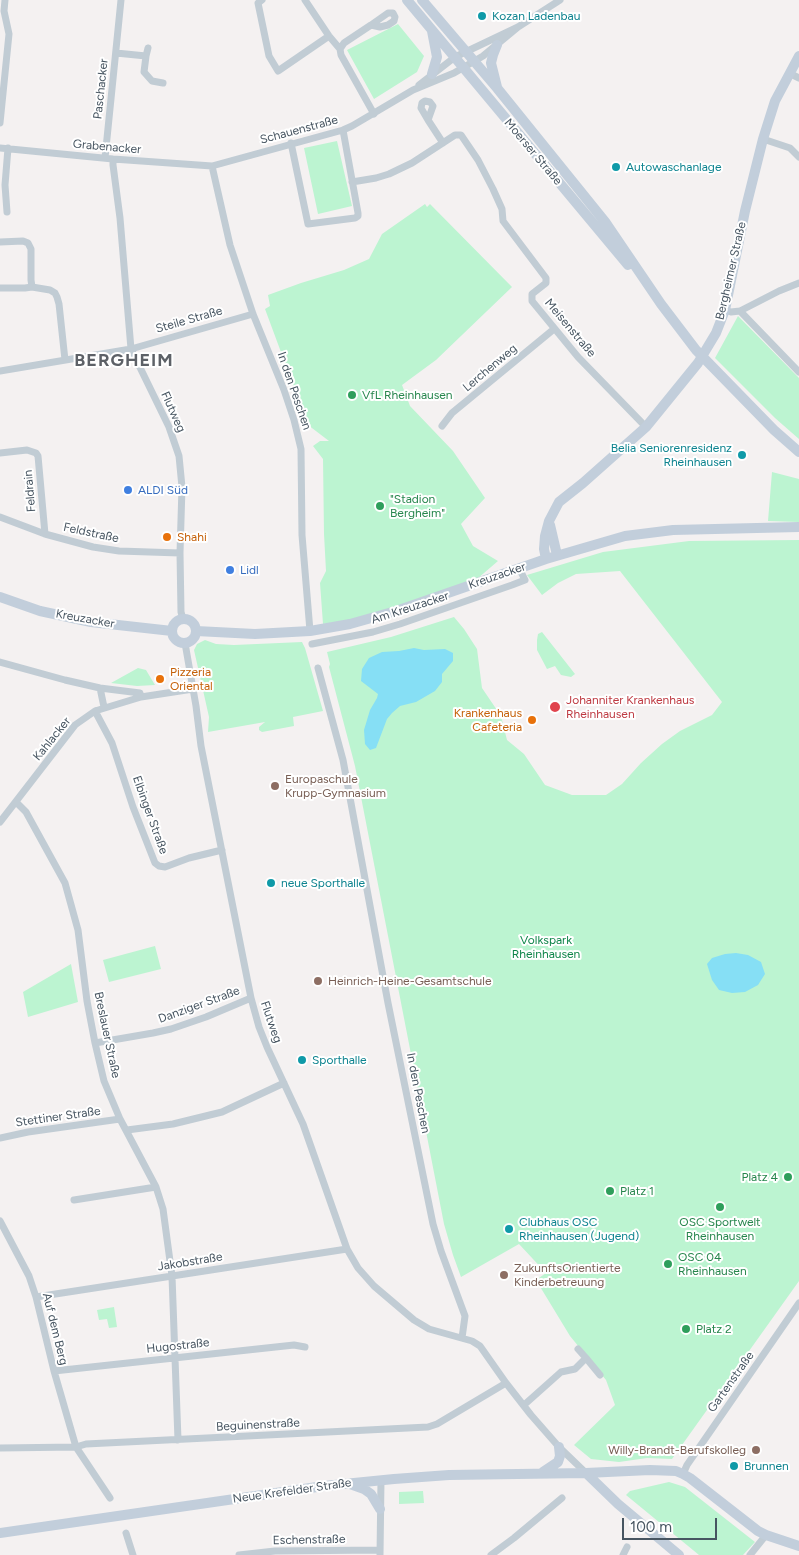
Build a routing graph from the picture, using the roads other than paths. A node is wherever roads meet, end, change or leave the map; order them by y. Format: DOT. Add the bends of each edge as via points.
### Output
graph roads {
  1 [pos="5,0"];
  2 [pos="121,0"];
  3 [pos="262,0"];
  4 [pos="305,0"];
  5 [pos="406,0"];
  6 [pos="422,0"];
  7 [pos="543,0"];
  8 [pos="557,1"];
  9 [pos="548,8"];
  10 [pos="3,23"];
  11 [pos="371,26"];
  12 [pos="518,27"];
  13 [pos="432,30"];
  14 [pos="329,36"];
  15 [pos="498,45"];
  16 [pos="148,48"];
  17 [pos="340,48"];
  18 [pos="466,52"];
  19 [pos="116,53"];
  20 [pos="146,56"];
  21 [pos="799,56"];
  22 [pos="455,57"];
  23 [pos="474,62"];
  24 [pos="463,67"];
  25 [pos="789,73"];
  26 [pos="432,74"];
  27 [pos="799,78"];
  28 [pos="163,83"];
  29 [pos="497,88"];
  30 [pos="413,90"];
  31 [pos="374,114"];
  32 [pos="428,120"];
  33 [pos="0,123"];
  34 [pos="343,130"];
  35 [pos="763,140"];
  36 [pos="291,143"];
  37 [pos="442,143"];
  38 [pos="4,148"];
  39 [pos="799,157"];
  40 [pos="109,158"];
  41 [pos="212,166"];
  42 [pos="352,182"];
  43 [pos="3,185"];
  44 [pos="7,212"];
  45 [pos="0,242"];
  46 [pos="799,284"];
  47 [pos="32,287"];
  48 [pos="0,288"];
  49 [pos="661,304"];
  50 [pos="725,310"];
  51 [pos="740,311"];
  52 [pos="253,314"];
  53 [pos="554,329"];
  54 [pos="132,349"];
  55 [pos="702,357"];
  56 [pos="65,360"];
  57 [pos="0,371"];
  58 [pos="799,372"];
  59 [pos="442,426"];
  60 [pos="646,427"];
  61 [pos="799,452"];
  62 [pos="0,453"];
  63 [pos="0,517"];
  64 [pos="549,521"];
  65 [pos="799,527"];
  66 [pos="45,534"];
  67 [pos="180,554"];
  68 [pos="557,555"];
  69 [pos="546,559"];
  70 [pos="519,568"];
  71 [pos="508,572"];
  72 [pos="512,585"];
  73 [pos="0,597"];
  74 [pos="183,620"];
  75 [pos="172,631"];
  76 [pos="196,631"];
  77 [pos="310,631"];
  78 [pos="185,644"];
  79 [pos="312,644"];
  80 [pos="1,665"];
  81 [pos="318,668"];
  82 [pos="100,688"];
  83 [pos="193,689"];
  84 [pos="141,697"];
  85 [pos="104,707"];
  86 [pos="95,711"];
  87 [pos="16,802"];
  88 [pos="0,822"];
  89 [pos="222,850"];
  90 [pos="251,998"];
  91 [pos="95,1043"];
  92 [pos="284,1083"];
  93 [pos="120,1119"];
  94 [pos="127,1130"];
  95 [pos="0,1138"];
  96 [pos="156,1187"];
  97 [pos="74,1200"];
  98 [pos="0,1221"];
  99 [pos="347,1249"];
  100 [pos="172,1276"];
  101 [pos="36,1297"];
  102 [pos="799,1303"];
  103 [pos="462,1338"];
  104 [pos="305,1347"];
  105 [pos="578,1349"];
  106 [pos="176,1358"];
  107 [pos="586,1358"];
  108 [pos="54,1371"];
  109 [pos="600,1375"];
  110 [pos="506,1383"];
  111 [pos="524,1405"];
  112 [pos="178,1440"];
  113 [pos="76,1447"];
  114 [pos="560,1447"];
  115 [pos="0,1448"];
  116 [pos="542,1473"];
  117 [pos="586,1473"];
  118 [pos="682,1474"];
  119 [pos="381,1480"];
  120 [pos="347,1483"];
  121 [pos="110,1498"];
  122 [pos="562,1498"];
  123 [pos="380,1509"];
  124 [pos="0,1533"];
  125 [pos="126,1533"];
  126 [pos="766,1535"];
  127 [pos="799,1546"];
  128 [pos="627,1547"];
  129 [pos="380,1553"];
  130 [pos="133,1555"];
  131 [pos="240,1555"];
  132 [pos="491,1555"];
  133 [pos="623,1555"];
  134 [pos="680,1555"];
  135 [pos="750,1555"];
  1 -- 10 [label="street"];
  2 -- 19 [label="street, Paschacker"];
  3 -- 14 [label="street" via="258,3 269,56 278,70"];
  4 -- 14 [label="street"];
  5 -- 13 [label="main road, Moerser Straße"];
  6 -- 18 [label="main road, Moerser Straße"];
  7 -- 9 [label="street"];
  8 -- 9 [label="street, Schauenstraße"];
  9 -- 12 [label="street, Schauenstraße"];
  10 -- 33 [label="street" via="9,34"];
  11 -- 17 [label="street"];
  12 -- 15 [label="street, Schauenstraße"];
  12 -- 18 [label="street, Schauenstraße"];
  13 -- 22 [label="main road, Moerser Straße"];
  13 -- 26 [label="main road" via="437,57"];
  14 -- 17 [label="street"];
  15 -- 23 [label="street, Schauenstraße"];
  15 -- 29 [label="main road" via="491,62"];
  16 -- 20 [label="street"];
  17 -- 31 [label="street"];
  18 -- 22 [label="street, Schauenstraße"];
  18 -- 23 [label="main road, Moerser Straße"];
  19 -- 20 [label="street, Paschacker"];
  19 -- 40 [label="street, Paschacker"];
  20 -- 28 [label="street" via="144,72 152,81"];
  21 -- 25 [label="main road, Bergheimer Straße"];
  22 -- 24 [label="main road, Moerser Straße"];
  22 -- 26 [label="street, Schauenstraße"];
  23 -- 24 [label="street, Schauenstraße"];
  23 -- 29 [label="main road, Moerser Straße"];
  24 -- 30 [label="street, Schauenstraße"];
  24 -- 49 [label="main road, Moerser Straße"];
  25 -- 27 [label="street"];
  25 -- 35 [label="main road, Bergheimer Straße" via="775,101"];
  26 -- 30 [label="street, Schauenstraße"];
  29 -- 49 [label="main road, Moerser Straße" via="606,223"];
  30 -- 31 [label="street, Schauenstraße"];
  31 -- 34 [label="street, Schauenstraße"];
  32 -- 37 [label="street"];
  34 -- 36 [label="street, Schauenstraße"];
  34 -- 42 [label="street"];
  35 -- 39 [label="street" via="790,148"];
  35 -- 50 [label="main road, Bergheimer Straße"];
  36 -- 41 [label="street, Schauenstraße"];
  36 -- 42 [label="street" via="308,224 358,216"];
  37 -- 42 [label="street" via="389,174"];
  37 -- 53 [label="street, Meisenstraße" via="461,135 478,160 502,209 503,222 546,278 546,283 531,297"];
  38 -- 40 [label="street, Grabenacker"];
  38 -- 43 [label="street"];
  40 -- 41 [label="street, Grabenacker"];
  40 -- 54 [label="street, Flutweg" via="113,165 120,218"];
  41 -- 52 [label="street, In den Peschen" via="230,245"];
  43 -- 44 [label="street"];
  45 -- 47 [label="street" via="28,243"];
  46 -- 51 [label="street" via="779,290"];
  47 -- 48 [label="street"];
  47 -- 56 [label="street" via="50,290 57,297"];
  49 -- 55 [label="main road, Moerser Straße"];
  50 -- 51 [label="street"];
  50 -- 55 [label="main road, Bergheimer Straße"];
  51 -- 58 [label="street"];
  52 -- 54 [label="street, Steile Straße"];
  52 -- 77 [label="street, In den Peschen" via="284,390 301,449 302,535"];
  53 -- 59 [label="street, Lerchenweg" via="452,413"];
  53 -- 60 [label="street, Meisenstraße"];
  54 -- 56 [label="street, Steile Straße"];
  54 -- 67 [label="street, Flutweg" via="169,427 179,456 182,487"];
  55 -- 60 [label="main road, Bergheimer Straße"];
  55 -- 61 [label="main road, Moerser Straße"];
  56 -- 57 [label="street, Steile Straße"];
  60 -- 64 [label="main road, Bergheimer Straße" via="560,502"];
  62 -- 66 [label="street, Feldrain" via="27,450 38,456"];
  63 -- 66 [label="street, Feldstraße"];
  64 -- 68 [label="main road"];
  64 -- 69 [label="main road, Bergheimer Straße" via="545,536"];
  65 -- 68 [label="main road, Kreuzacker" via="673,530 625,536"];
  66 -- 67 [label="street, Feldstraße" via="92,547"];
  67 -- 74 [label="street, Flutweg"];
  68 -- 69 [label="main road, Kreuzacker"];
  69 -- 70 [label="main road, Kreuzacker"];
  70 -- 71 [label="main road, Kreuzacker"];
  70 -- 72 [label="street, Am Kreuzacker" via="525,580"];
  71 -- 72 [label="street"];
  71 -- 77 [label="main road, Kreuzacker" via="376,617"];
  72 -- 79 [label="street, Am Kreuzacker" via="373,632"];
  73 -- 75 [label="main road, Kreuzacker" via="82,621"];
  74 -- 75 [label="main road" via="174,624"];
  74 -- 76 [label="main road" via="192,623"];
  75 -- 78 [label="main road" via="174,639"];
  76 -- 77 [label="main road, Kreuzacker" via="255,634"];
  76 -- 78 [label="main road" via="193,640"];
  78 -- 83 [label="street, Flutweg"];
  80 -- 82 [label="street, Kahlacker"];
  81 -- 103 [label="street, In den Peschen" via="343,760 432,1224 465,1316"];
  82 -- 84 [label="street, Kahlacker" via="140,693"];
  82 -- 85 [label="street"];
  83 -- 84 [label="street, Kahlacker"];
  83 -- 89 [label="street, Flutweg"];
  84 -- 85 [label="street, Kahlacker"];
  85 -- 86 [label="street, Kahlacker"];
  86 -- 87 [label="street, Kahlacker" via="75,725"];
  86 -- 89 [label="street, Elbinger Straße" via="112,743 155,863 164,866"];
  87 -- 88 [label="street, Kahlacker"];
  87 -- 91 [label="street, Breslauer Straße" via="26,812 64,883 78,930"];
  89 -- 90 [label="street, Flutweg"];
  90 -- 91 [label="street, Danziger Straße" via="171,1029"];
  90 -- 92 [label="street, Flutweg" via="259,1028"];
  91 -- 93 [label="street, Breslauer Straße" via="104,1081"];
  92 -- 94 [label="street" via="221,1112 173,1124"];
  92 -- 99 [label="street, Flutweg" via="303,1124"];
  93 -- 94 [label="street, Breslauer Straße"];
  93 -- 95 [label="street, Stettiner Straße"];
  94 -- 96 [label="street, Breslauer Straße"];
  96 -- 97 [label="street"];
  96 -- 100 [label="street, Breslauer Straße" via="163,1208"];
  98 -- 101 [label="street, Auf dem Berg" via="29,1276"];
  99 -- 100 [label="street, Jakobstraße"];
  99 -- 103 [label="street, Flutweg" via="374,1286 414,1320 429,1329"];
  100 -- 101 [label="street, Jakobstraße"];
  100 -- 106 [label="street, Breslauer Straße"];
  101 -- 108 [label="street, Auf dem Berg"];
  102 -- 118 [label="street, Gartenstraße"];
  103 -- 110 [label="street" via="480,1346"];
  104 -- 106 [label="street, Hugostraße" via="294,1345"];
  105 -- 107 [label="street"];
  106 -- 108 [label="street, Hugostraße"];
  106 -- 112 [label="street, Breslauer Straße"];
  107 -- 109 [label="street"];
  107 -- 111 [label="street" via="575,1368 561,1372"];
  108 -- 113 [label="street, Auf dem Berg"];
  110 -- 111 [label="street"];
  110 -- 112 [label="street, Beguinenstraße" via="428,1427"];
  111 -- 114 [label="street"];
  112 -- 113 [label="street, Beguinenstraße"];
  113 -- 115 [label="street, Beguinenstraße"];
  113 -- 121 [label="street, Auf dem Berg"];
  114 -- 116 [label="main road" via="558,1462"];
  114 -- 117 [label="street"];
  116 -- 117 [label="main road, Neue Krefelder Straße"];
  116 -- 119 [label="main road, Neue Krefelder Straße"];
  117 -- 118 [label="main road, Neue Krefelder Straße" via="650,1470"];
  117 -- 134 [label="main road"];
  118 -- 126 [label="main road"];
  119 -- 120 [label="main road, Neue Krefelder Straße"];
  119 -- 123 [label="street"];
  120 -- 123 [label="main road" via="371,1494"];
  120 -- 124 [label="main road, Neue Krefelder Straße"];
  122 -- 132 [label="street"];
  123 -- 129 [label="street"];
  125 -- 130 [label="street"];
  126 -- 127 [label="main road"];
  126 -- 135 [label="street"];
  128 -- 133 [label="street"];
  129 -- 131 [label="street, Eschenstraße" via="275,1550"];
}
